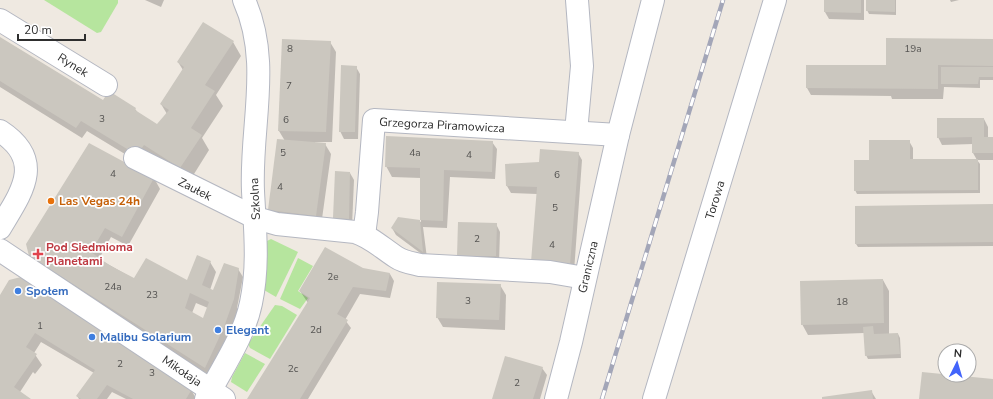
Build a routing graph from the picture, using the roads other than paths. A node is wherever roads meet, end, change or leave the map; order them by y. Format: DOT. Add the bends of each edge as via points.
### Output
graph roads {
  1 [pos="244,0"];
  2 [pos="577,0"];
  3 [pos="653,0"];
  4 [pos="775,0"];
  5 [pos="0,20"];
  6 [pos="106,85"];
  7 [pos="0,131"];
  8 [pos="576,132"];
  9 [pos="618,135"];
  10 [pos="135,158"];
  11 [pos="256,218"];
  12 [pos="0,228"];
  13 [pos="364,235"];
  14 [pos="0,250"];
  15 [pos="585,278"];
  16 [pos="214,396"];
  17 [pos="556,399"];
  18 [pos="654,399"];
  1 -- 11 [label="street, Szkolna" via="253,25 259,61 253,191"];
  2 -- 8 [label="street" via="582,66"];
  3 -- 9 [label="street, Graniczna"];
  4 -- 18 [label="street, Torowa"];
  5 -- 6 [label="street, Rynek"];
  7 -- 12 [label="street" via="14,142 20,151 26,171 22,192"];
  8 -- 9 [label="street, Grzegorza Piramowicza"];
  8 -- 13 [label="street, Grzegorza Piramowicza" via="374,120"];
  9 -- 15 [label="street, Graniczna"];
  10 -- 11 [label="street, Zaułek"];
  11 -- 13 [label="street" via="277,224 345,230"];
  11 -- 16 [label="street, Szkolna" via="255,281 251,304 245,325"];
  13 -- 15 [label="street" via="397,258 420,265 550,272"];
  14 -- 16 [label="street, Mikołaja"];
  15 -- 17 [label="street, Graniczna"];
}
